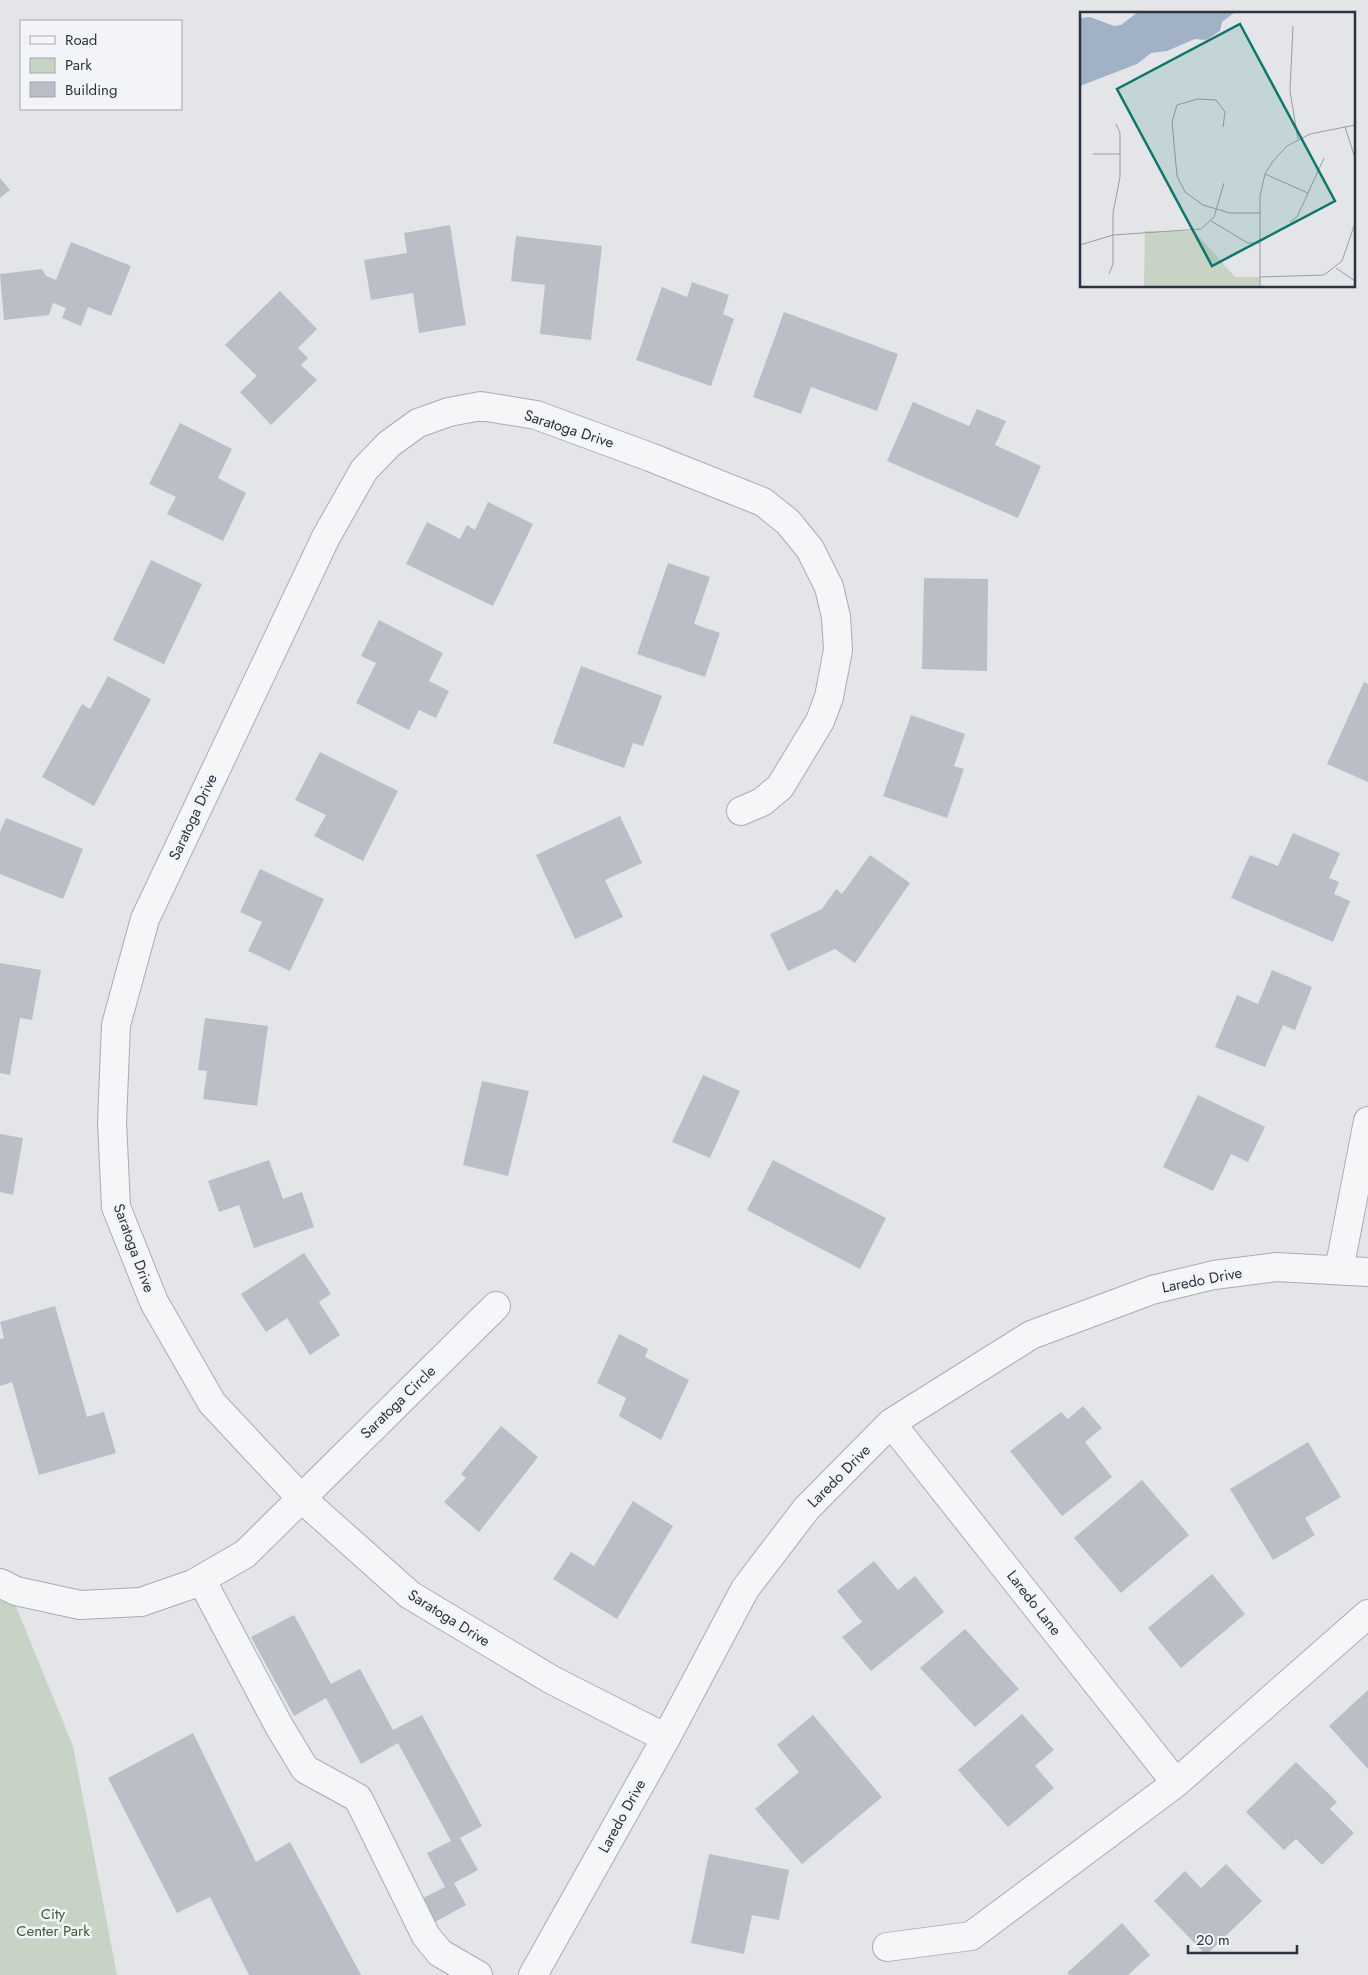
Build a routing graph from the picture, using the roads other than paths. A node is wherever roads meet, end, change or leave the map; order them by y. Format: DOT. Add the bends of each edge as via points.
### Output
graph roads {
  1 [pos="741,812"];
  2 [pos="1368,1121"];
  3 [pos="1339,1270"];
  4 [pos="1368,1272"];
  5 [pos="496,1306"];
  6 [pos="891,1423"];
  7 [pos="300,1497"];
  8 [pos="201,1579"];
  9 [pos="0,1583"];
  10 [pos="1368,1614"];
  11 [pos="666,1738"];
  12 [pos="1176,1783"];
  13 [pos="887,1947"];
  14 [pos="478,1975"];
  15 [pos="533,1975"];
  1 -- 7 [label="street, Saratoga Drive" via="762,802 780,786 820,721 835,673 838,650 830,587 810,549 788,522 763,502 536,415 481,406 449,412 418,423 389,444 364,470 326,537 145,919 116,1026 112,1122 116,1208 154,1302 212,1403"];
  2 -- 3 [label="street"];
  3 -- 4 [label="street, Laredo Drive"];
  3 -- 6 [label="street, Laredo Drive" via="1276,1267 1214,1275 1152,1290 1031,1335"];
  5 -- 7 [label="street, Saratoga Circle"];
  6 -- 11 [label="street, Laredo Drive" via="806,1509 745,1589"];
  6 -- 12 [label="street, Laredo Lane"];
  7 -- 8 [label="street, Saratoga Circle" via="245,1554"];
  7 -- 11 [label="street, Saratoga Drive" via="410,1595 552,1680"];
  8 -- 9 [label="street, Saratoga Circle" via="141,1602 80,1605 16,1591"];
  8 -- 14 [label="street" via="305,1769 358,1798 426,1936 440,1953"];
  10 -- 12 [label="street"];
  11 -- 15 [label="street, Laredo Drive"];
  12 -- 13 [label="street" via="971,1936"];
}
